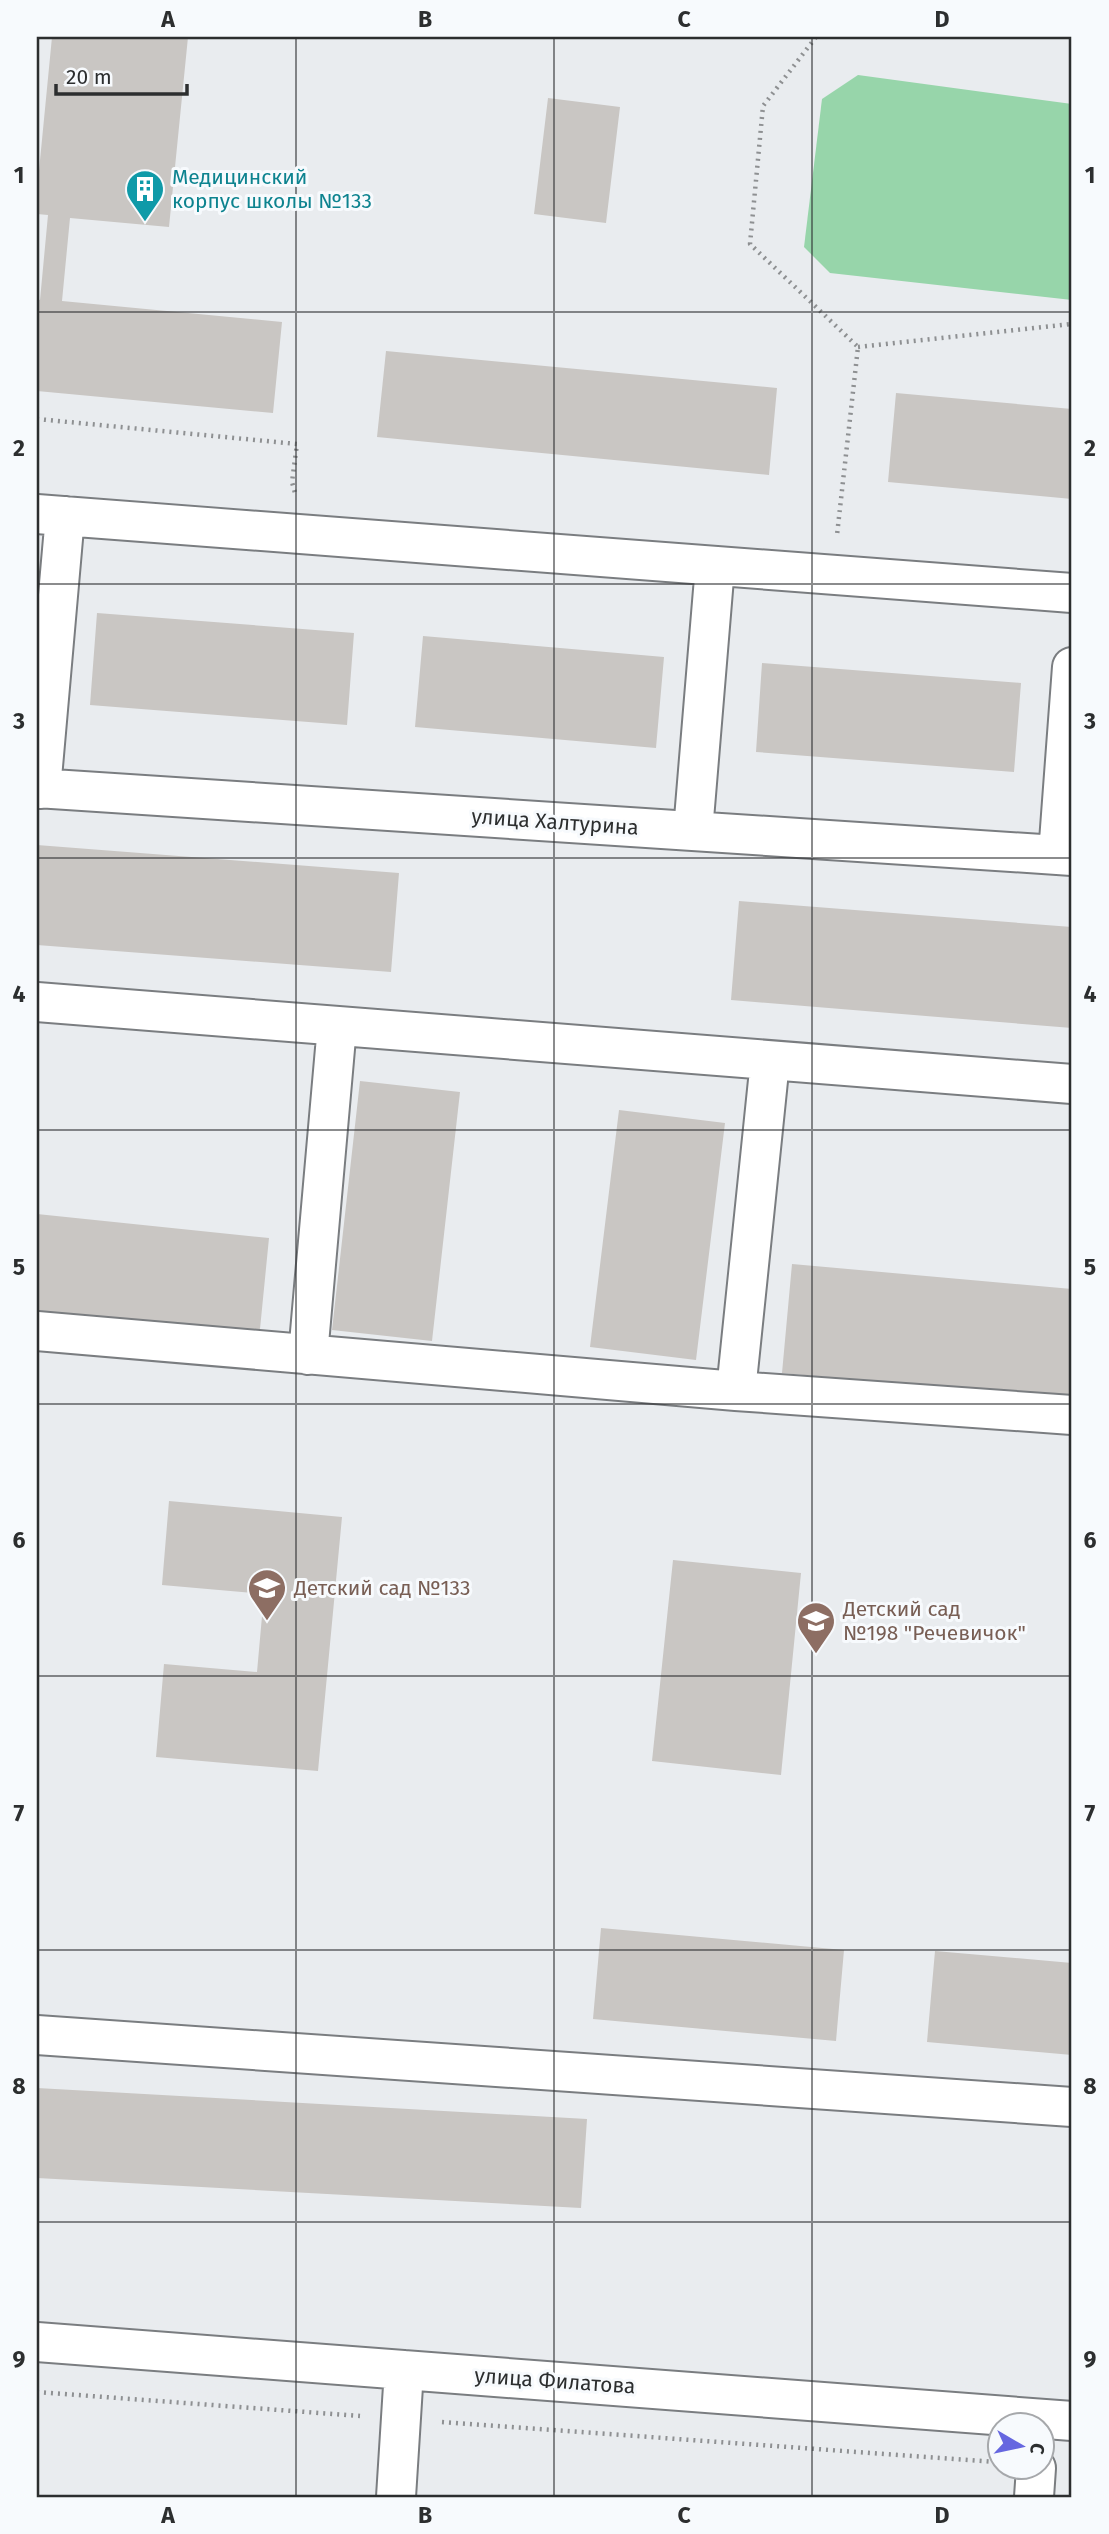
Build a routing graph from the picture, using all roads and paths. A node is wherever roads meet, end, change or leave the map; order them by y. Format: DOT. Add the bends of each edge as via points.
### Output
graph roads {
  1 [pos="816,37"];
  2 [pos="1072,324"];
  3 [pos="858,347"];
  4 [pos="37,419"];
  5 [pos="297,444"];
  6 [pos="51,515"];
  7 [pos="715,566"];
  8 [pos="833,574"];
  9 [pos="1072,593"];
  10 [pos="1072,667"];
  11 [pos="39,789"];
  12 [pos="693,831"];
  13 [pos="1065,856"];
  14 [pos="37,1002"];
  15 [pos="337,1026"];
  16 [pos="770,1062"];
  17 [pos="1072,1084"];
  18 [pos="37,1331"];
  19 [pos="308,1355"];
  20 [pos="736,1391"];
  21 [pos="1072,1415"];
  22 [pos="37,2035"];
  23 [pos="1072,2107"];
  24 [pos="37,2342"];
  25 [pos="404,2370"];
  26 [pos="37,2392"];
  27 [pos="986,2416"];
  28 [pos="401,2419"];
  29 [pos="986,2462"];
  30 [pos="396,2497"];
  1 -- 3 [label="path" via="763,106 750,244"];
  2 -- 3 [label="path"];
  3 -- 8 [label="path"];
  4 -- 5 [label="path"];
  6 -- 7 [label="street"];
  6 -- 11 [label="street"];
  7 -- 8 [label="street"];
  7 -- 12 [label="street"];
  8 -- 9 [label="street"];
  10 -- 13 [label="street"];
  11 -- 12 [label="street, улица Халтурина"];
  12 -- 13 [label="street, улица Халтурина"];
  14 -- 15 [label="street"];
  15 -- 16 [label="street"];
  15 -- 19 [label="street"];
  16 -- 17 [label="street"];
  16 -- 20 [label="street"];
  18 -- 19 [label="street"];
  19 -- 20 [label="street"];
  20 -- 21 [label="street"];
  22 -- 23 [label="street"];
  24 -- 25 [label="street, улица Филатова"];
  25 -- 27 [label="street, улица Филатова"];
  25 -- 28 [label="street"];
  26 -- 28 [label="path"];
  28 -- 29 [label="path"];
  28 -- 30 [label="street"];
}
